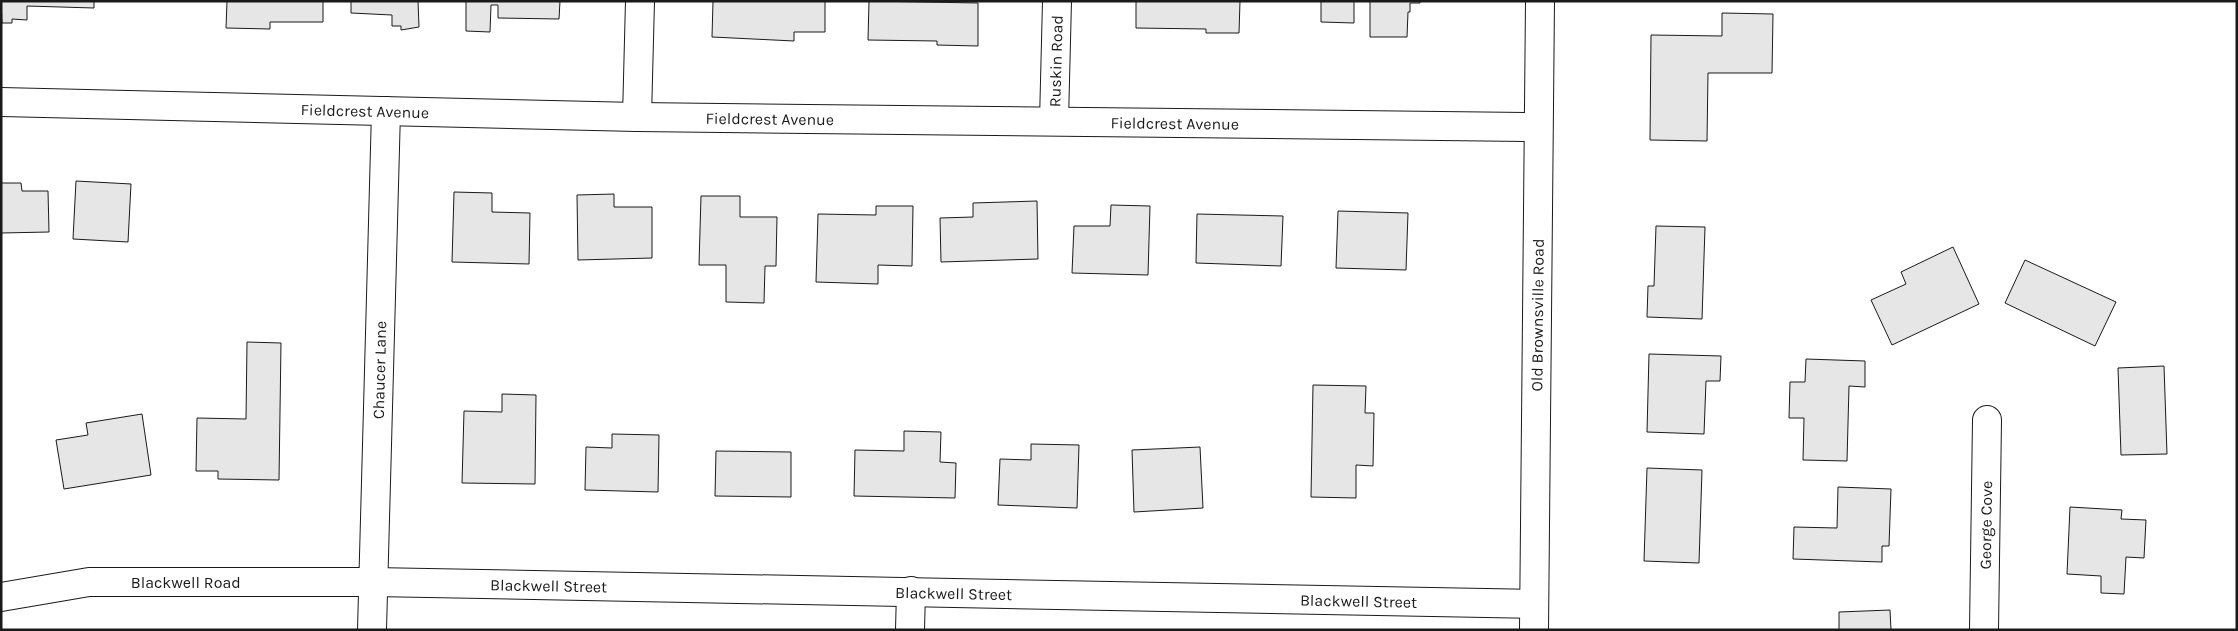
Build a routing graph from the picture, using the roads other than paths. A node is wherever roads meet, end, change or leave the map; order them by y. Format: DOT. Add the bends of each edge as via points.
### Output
graph roads {
  1 [pos="640,1"];
  2 [pos="1057,1"];
  3 [pos="1540,1"];
  4 [pos="1,102"];
  5 [pos="386,111"];
  6 [pos="637,117"];
  7 [pos="1054,121"];
  8 [pos="1537,127"];
  9 [pos="1987,420"];
  10 [pos="373,582"];
  11 [pos="911,591"];
  12 [pos="1,597"];
  13 [pos="1534,617"];
  14 [pos="372,630"];
  15 [pos="910,630"];
  16 [pos="1984,630"];
  1 -- 6 [label="street"];
  2 -- 7 [label="street, Ruskin Road"];
  3 -- 8 [label="street, Old Brownsville Road"];
  4 -- 5 [label="street, Fieldcrest Avenue"];
  5 -- 6 [label="street, Fieldcrest Avenue"];
  5 -- 10 [label="street, Chaucer Lane"];
  6 -- 7 [label="street, Fieldcrest Avenue"];
  7 -- 8 [label="street, Fieldcrest Avenue"];
  8 -- 13 [label="street, Old Brownsville Road"];
  9 -- 16 [label="street, George Cove"];
  10 -- 11 [label="street, Blackwell Street"];
  10 -- 12 [label="street, Blackwell Road" via="89,582"];
  10 -- 14 [label="street, Chaucer Lane"];
  11 -- 13 [label="street, Blackwell Street"];
  11 -- 15 [label="street"];
}
